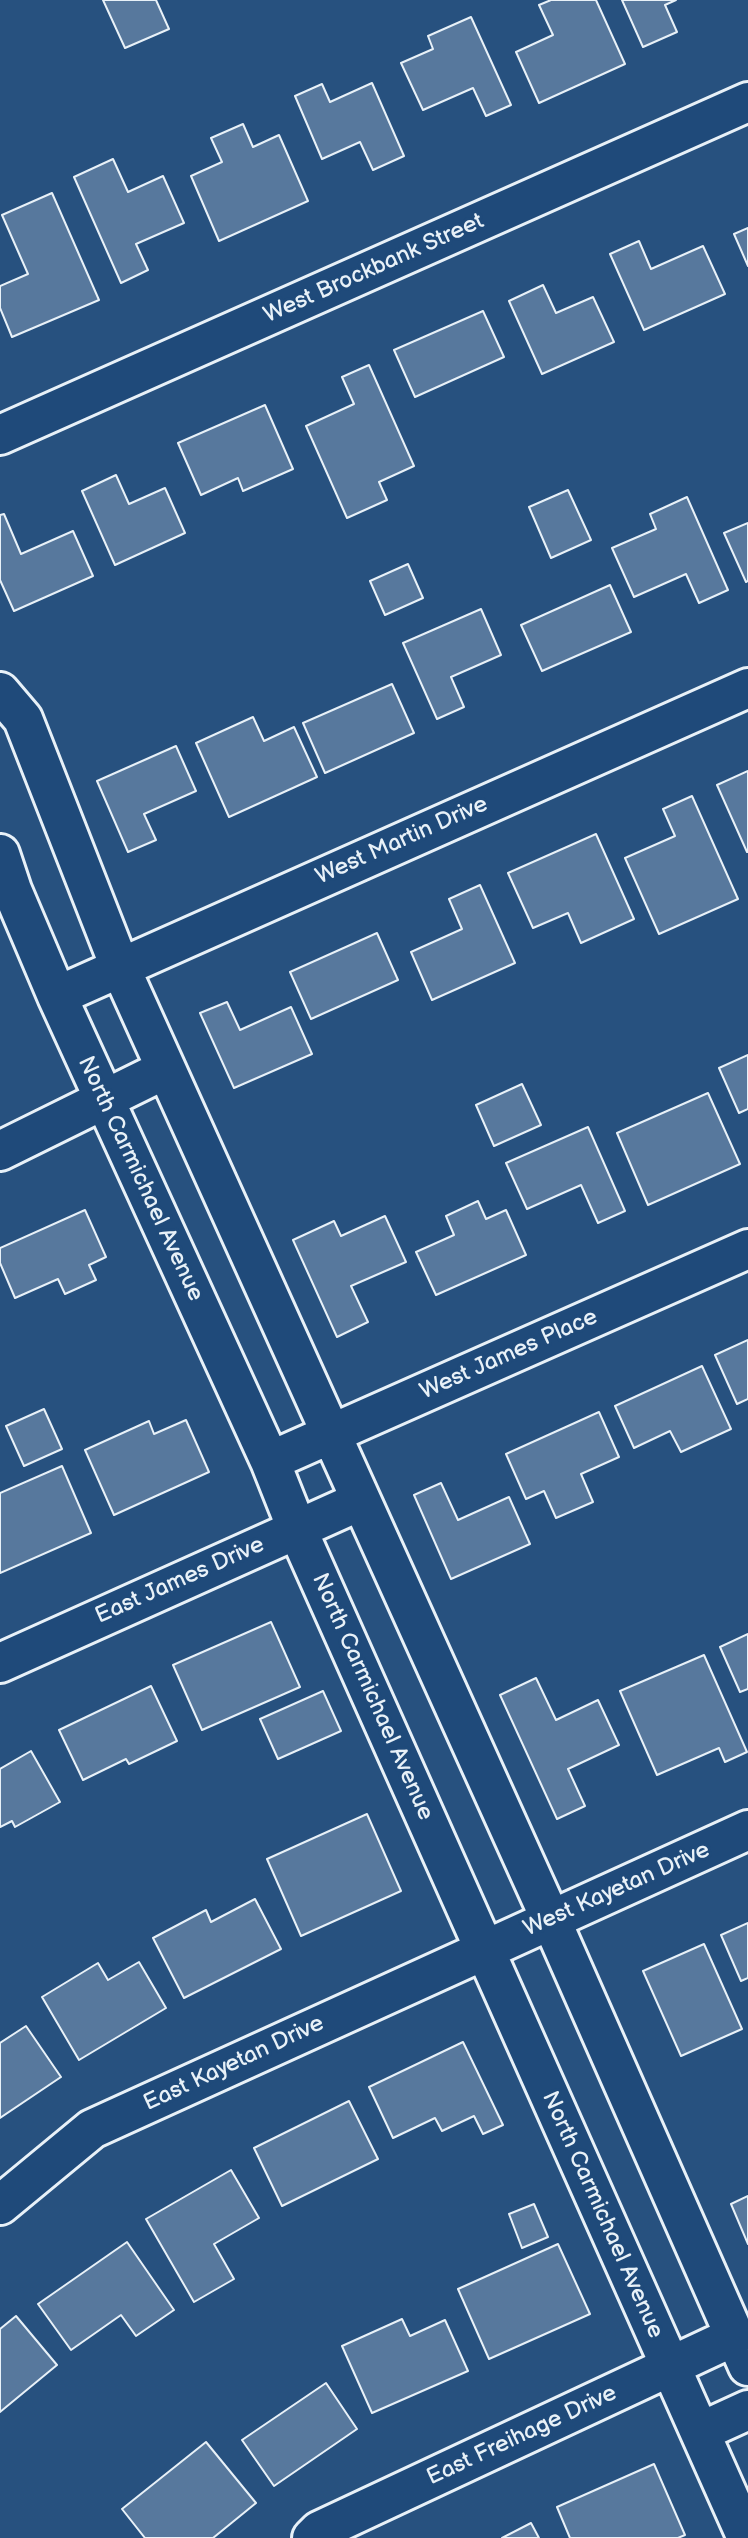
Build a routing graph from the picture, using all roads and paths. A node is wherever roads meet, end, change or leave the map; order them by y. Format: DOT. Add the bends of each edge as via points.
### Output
graph roads {
  1 [pos="748,102"];
  2 [pos="0,435"];
  3 [pos="748,688"];
  4 [pos="0,692"];
  5 [pos="0,854"];
  6 [pos="120,967"];
  7 [pos="57,996"];
  8 [pos="166,1069"];
  9 [pos="104,1099"];
  10 [pos="0,1151"];
  11 [pos="748,1249"];
  12 [pos="331,1434"];
  13 [pos="270,1461"];
  14 [pos="360,1501"];
  15 [pos="297,1529"];
  16 [pos="0,1663"];
  17 [pos="748,1830"];
  18 [pos="551,1920"];
  19 [pos="485,1949"];
  20 [pos="0,2205"];
  21 [pos="741,2351"];
  22 [pos="670,2366"];
  23 [pos="748,2410"];
  24 [pos="700,2432"];
  25 [pos="312,2538"];
  26 [pos="747,2538"];
  1 -- 2 [label="street, West Brockbank Street"];
  3 -- 6 [label="street, West Martin Drive"];
  4 -- 6 [label="street" via="23,719"];
  5 -- 7 [label="street, North Carmichael Avenue"];
  6 -- 7 [label="street, West Martin Drive"];
  6 -- 8 [label="street"];
  7 -- 9 [label="street, North Carmichael Avenue"];
  8 -- 9 [label="street"];
  8 -- 12 [label="street"];
  9 -- 10 [label="street"];
  9 -- 13 [label="street, North Carmichael Avenue"];
  11 -- 12 [label="street, West James Place"];
  12 -- 13 [label="street, West James Place"];
  12 -- 14 [label="street"];
  13 -- 15 [label="street, North Carmichael Avenue"];
  14 -- 15 [label="street, East James Drive"];
  14 -- 18 [label="street"];
  15 -- 16 [label="street, East James Drive"];
  15 -- 19 [label="street, North Carmichael Avenue"];
  17 -- 18 [label="street, West Kayetan Drive"];
  18 -- 19 [label="street, West Kayetan Drive"];
  18 -- 21 [label="street"];
  19 -- 20 [label="street, East Kayetan Drive" via="92,2129"];
  19 -- 22 [label="street, North Carmichael Avenue"];
  21 -- 22 [label="street, East Freihage Drive"];
  22 -- 24 [label="street, North Carmichael Avenue"];
  22 -- 25 [label="street, East Freihage Drive"];
  23 -- 24 [label="street"];
  24 -- 26 [label="street, North Carmichael Avenue"];
}
